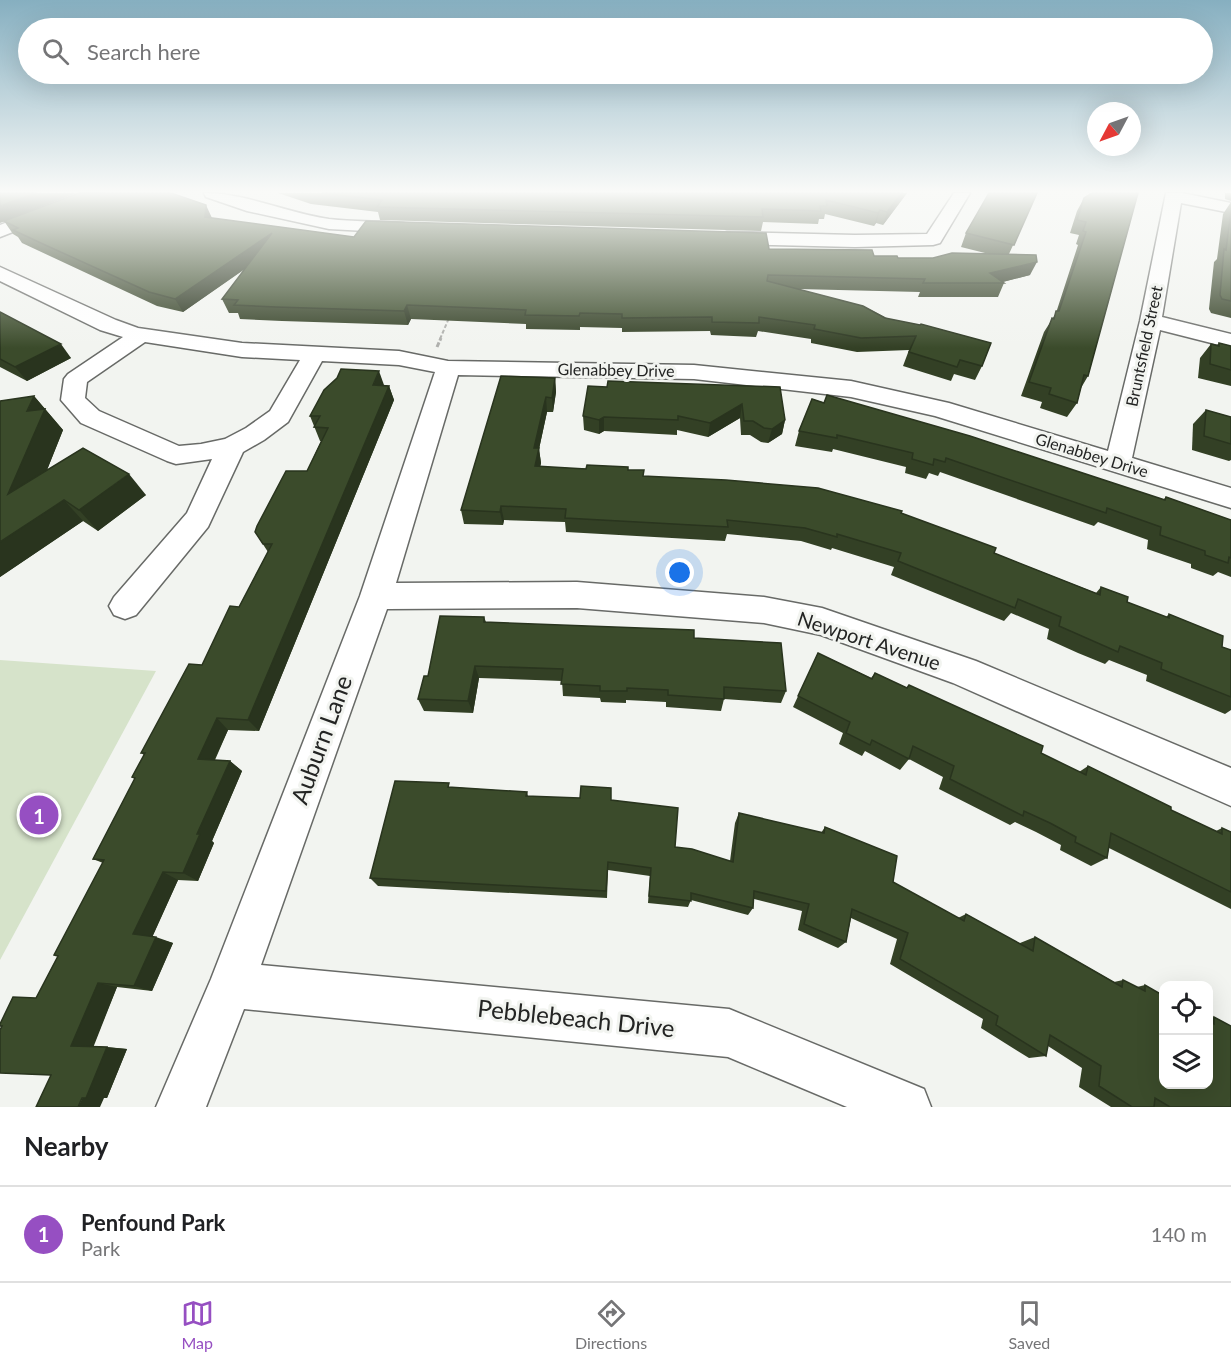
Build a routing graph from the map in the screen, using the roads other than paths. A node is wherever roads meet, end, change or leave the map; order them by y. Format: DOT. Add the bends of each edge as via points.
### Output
graph roads {
  1 [pos="1165,245"];
  2 [pos="0,273"];
  3 [pos="1150,321"];
  4 [pos="141,335"];
  5 [pos="1231,341"];
  6 [pos="315,354"];
  7 [pos="439,366"];
  8 [pos="232,446"];
  9 [pos="1118,463"];
  10 [pos="1231,498"];
  11 [pos="376,596"];
  12 [pos="125,606"];
  13 [pos="1231,787"];
  14 [pos="231,985"];
  15 [pos="902,1106"];
  16 [pos="181,1107"];
  1 -- 3 [label="street, Bruntsfield Street"];
  2 -- 4 [label="street, Glenabbey Drive" via="108,325"];
  3 -- 5 [label="street"];
  3 -- 9 [label="street, Bruntsfield Street"];
  4 -- 6 [label="street, Glenabbey Drive" via="242,350"];
  4 -- 8 [label="street" via="76,379 73,400 90,417 176,455"];
  6 -- 7 [label="street, Glenabbey Drive" via="399,358"];
  6 -- 8 [label="street" via="279,416"];
  7 -- 9 [label="street, Glenabbey Drive" via="694,372 851,389 940,409"];
  7 -- 11 [label="street, Auburn Lane"];
  8 -- 12 [label="street" via="198,519"];
  9 -- 10 [label="street, Glenabbey Drive"];
  11 -- 13 [label="street, Newport Avenue" via="577,595 764,610 822,622 964,672"];
  11 -- 14 [label="street, Auburn Lane"];
  14 -- 15 [label="street, Pebblebeach Drive" via="729,1034"];
  14 -- 16 [label="street, Auburn Lane"];
}
